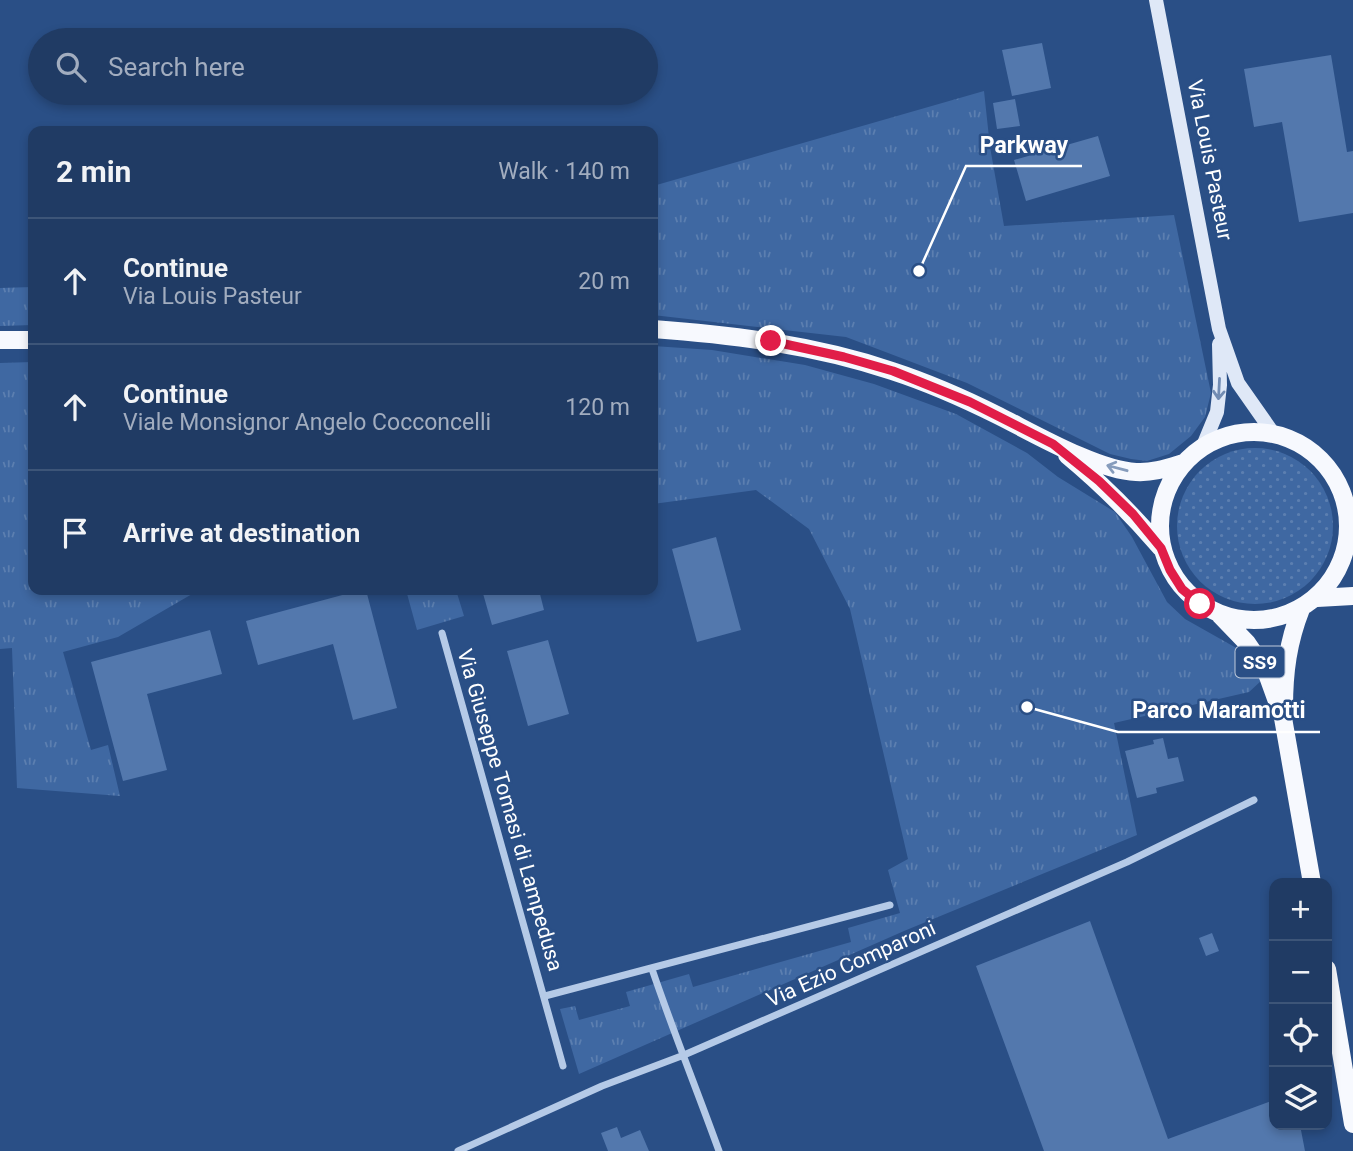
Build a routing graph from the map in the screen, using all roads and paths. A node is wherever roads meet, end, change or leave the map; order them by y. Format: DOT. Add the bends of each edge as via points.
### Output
graph roads {
  1 [pos="1156,0"];
  2 [pos="658,329"];
  3 [pos="1219,329"];
  4 [pos="0,340"];
  5 [pos="28,340"];
  6 [pos="1273,433"];
  7 [pos="1053,444"];
  8 [pos="1203,446"];
  9 [pos="1183,463"];
  10 [pos="1350,520"];
  11 [pos="1161,548"];
  12 [pos="1353,596"];
  13 [pos="1317,598"];
  14 [pos="1301,609"];
  15 [pos="1220,615"];
  16 [pos="442,633"];
  17 [pos="1283,718"];
  18 [pos="1254,800"];
  19 [pos="1311,878"];
  20 [pos="890,905"];
  21 [pos="653,969"];
  22 [pos="545,996"];
  23 [pos="1332,999"];
  24 [pos="684,1055"];
  25 [pos="563,1066"];
  26 [pos="1353,1124"];
  27 [pos="458,1151"];
  28 [pos="719,1151"];
  1 -- 3 [label="main road, Via Louis Pasteur"];
  2 -- 7 [label="main road" via="771,341 856,360 970,402"];
  3 -- 6 [label="main road, Via Louis Pasteur" via="1238,383"];
  3 -- 8 [label="main road, Via Louis Pasteur, one-way" via="1217,412"];
  4 -- 5 [label="main road"];
  6 -- 8 [label="main road, Via Louis Pasteur" via="1225,435"];
  6 -- 10 [label="main road, Via Louis Pasteur" via="1300,443 1323,462 1340,486"];
  9 -- 7 [label="main road, one-way" via="1154,472 1133,472"];
  7 -- 11 [label="main road" via="1099,481"];
  8 -- 9 [label="main road, Via Louis Pasteur"];
  9 -- 11 [label="main road, Via Louis Pasteur" via="1166,488 1159,518"];
  10 -- 13 [label="main road, Via Louis Pasteur" via="1336,574"];
  11 -- 15 [label="main road, Via Louis Pasteur" via="1182,589"];
  12 -- 13 [label="main road"];
  13 -- 14 [label="main road, Via Louis Pasteur"];
  14 -- 15 [label="main road, Via Louis Pasteur" via="1275,619 1247,621"];
  14 -- 17 [label="main road, Via Louis Pasteur / SS9" via="1284,671"];
  15 -- 17 [label="main road, Via Louis Pasteur / SS9" via="1266,671"];
  16 -- 22 [label="street, Via Giuseppe Tomasi di Lampedusa"];
  17 -- 19 [label="main road, Via Louis Pasteur"];
  18 -- 24 [label="street, Via Ezio Comparoni" via="1127,862"];
  20 -- 21 [label="street, Via Giuseppe Tomasi di Lampedusa"];
  21 -- 22 [label="street, Via Giuseppe Tomasi di Lampedusa"];
  21 -- 24 [label="street"];
  22 -- 25 [label="street, Via Giuseppe Tomasi di Lampedusa"];
  23 -- 26 [label="main road"];
  24 -- 27 [label="street, Via Ezio Comparoni" via="602,1086"];
  24 -- 28 [label="street"];
}
